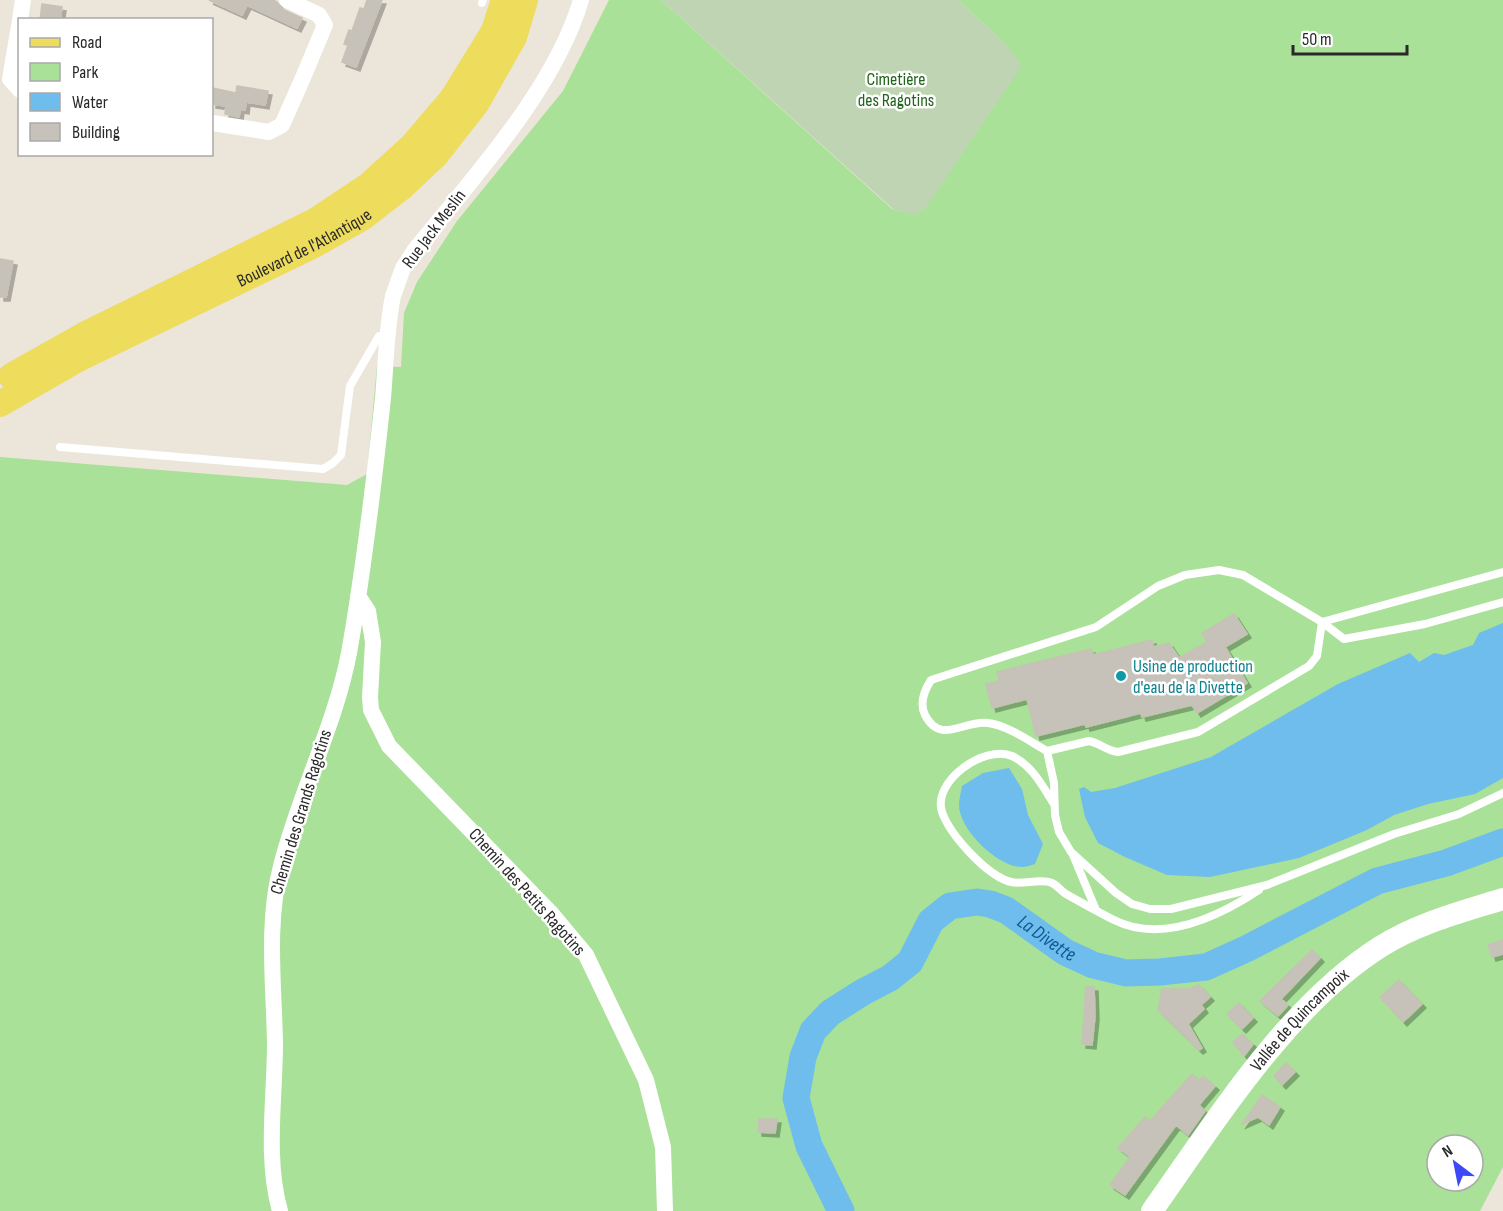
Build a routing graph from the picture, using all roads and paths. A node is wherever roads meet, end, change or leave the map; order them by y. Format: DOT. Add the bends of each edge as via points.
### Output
graph roads {
  1 [pos="23,0"];
  2 [pos="287,0"];
  3 [pos="525,0"];
  4 [pos="581,0"];
  5 [pos="490,1"];
  6 [pos="20,18"];
  7 [pos="18,32"];
  8 [pos="18,88"];
  9 [pos="213,123"];
  10 [pos="387,336"];
  11 [pos="0,383"];
  12 [pos="0,404"];
  13 [pos="60,447"];
  14 [pos="1503,572"];
  15 [pos="358,596"];
  16 [pos="1503,602"];
  17 [pos="1322,622"];
  18 [pos="1047,751"];
  19 [pos="1503,793"];
  20 [pos="1054,804"];
  21 [pos="1071,852"];
  22 [pos="1267,885"];
  23 [pos="1503,899"];
  24 [pos="1096,910"];
  25 [pos="280,1211"];
  26 [pos="665,1211"];
  27 [pos="1152,1211"];
  1 -- 6 [label="street"];
  2 -- 9 [label="street" via="319,15 325,25 282,125 269,132"];
  3 -- 12 [label="main road, Boulevard de l'Atlantique" via="514,37 476,104 435,154 362,218 78,359"];
  4 -- 10 [label="street, Rue Jack Meslin" via="549,72 403,268 393,296"];
  5 -- 11 [label="main road, Boulevard de l'Atlantique" via="494,31 452,99 412,146 369,185 315,221 84,335"];
  7 -- 8 [label="street" via="10,79"];
  10 -- 13 [label="lane" via="380,336 350,386 341,455 323,469"];
  10 -- 15 [label="street, Rue Jack Meslin" via="385,381"];
  14 -- 17 [label="lane"];
  15 -- 25 [label="street, Chemin des Grands Ragotins" via="342,680 281,866 273,903 273,1154"];
  15 -- 26 [label="street, Chemin des Petits Ragotins" via="368,611 372,635 371,710 389,746 550,912 586,955 646,1080 663,1147"];
  16 -- 17 [label="lane" via="1425,624 1344,639"];
  17 -- 18 [label="lane" via="1317,656 1309,666 1198,732 1118,752 1089,741"];
  17 -- 18 [label="lane" via="1243,575 1219,570 1200,572 1158,586 1096,627 942,675 931,680 925,689 923,710 935,727 943,731 988,723"];
  18 -- 20 [label="lane"];
  19 -- 22 [label="lane" via="1459,814 1394,834"];
  20 -- 21 [label="lane" via="1059,832"];
  20 -- 24 [label="lane" via="1026,766 999,753 987,754 963,768 946,789 940,805 948,825 969,853 999,876 1010,882 1051,882"];
  21 -- 22 [label="lane" via="1116,893 1140,907 1172,909"];
  21 -- 24 [label="lane"];
  22 -- 24 [label="lane" via="1217,915 1176,927 1133,928"];
  23 -- 27 [label="main road, Vallée de Quincampoix" via="1414,929 1380,947 1339,978 1253,1072"];
}
